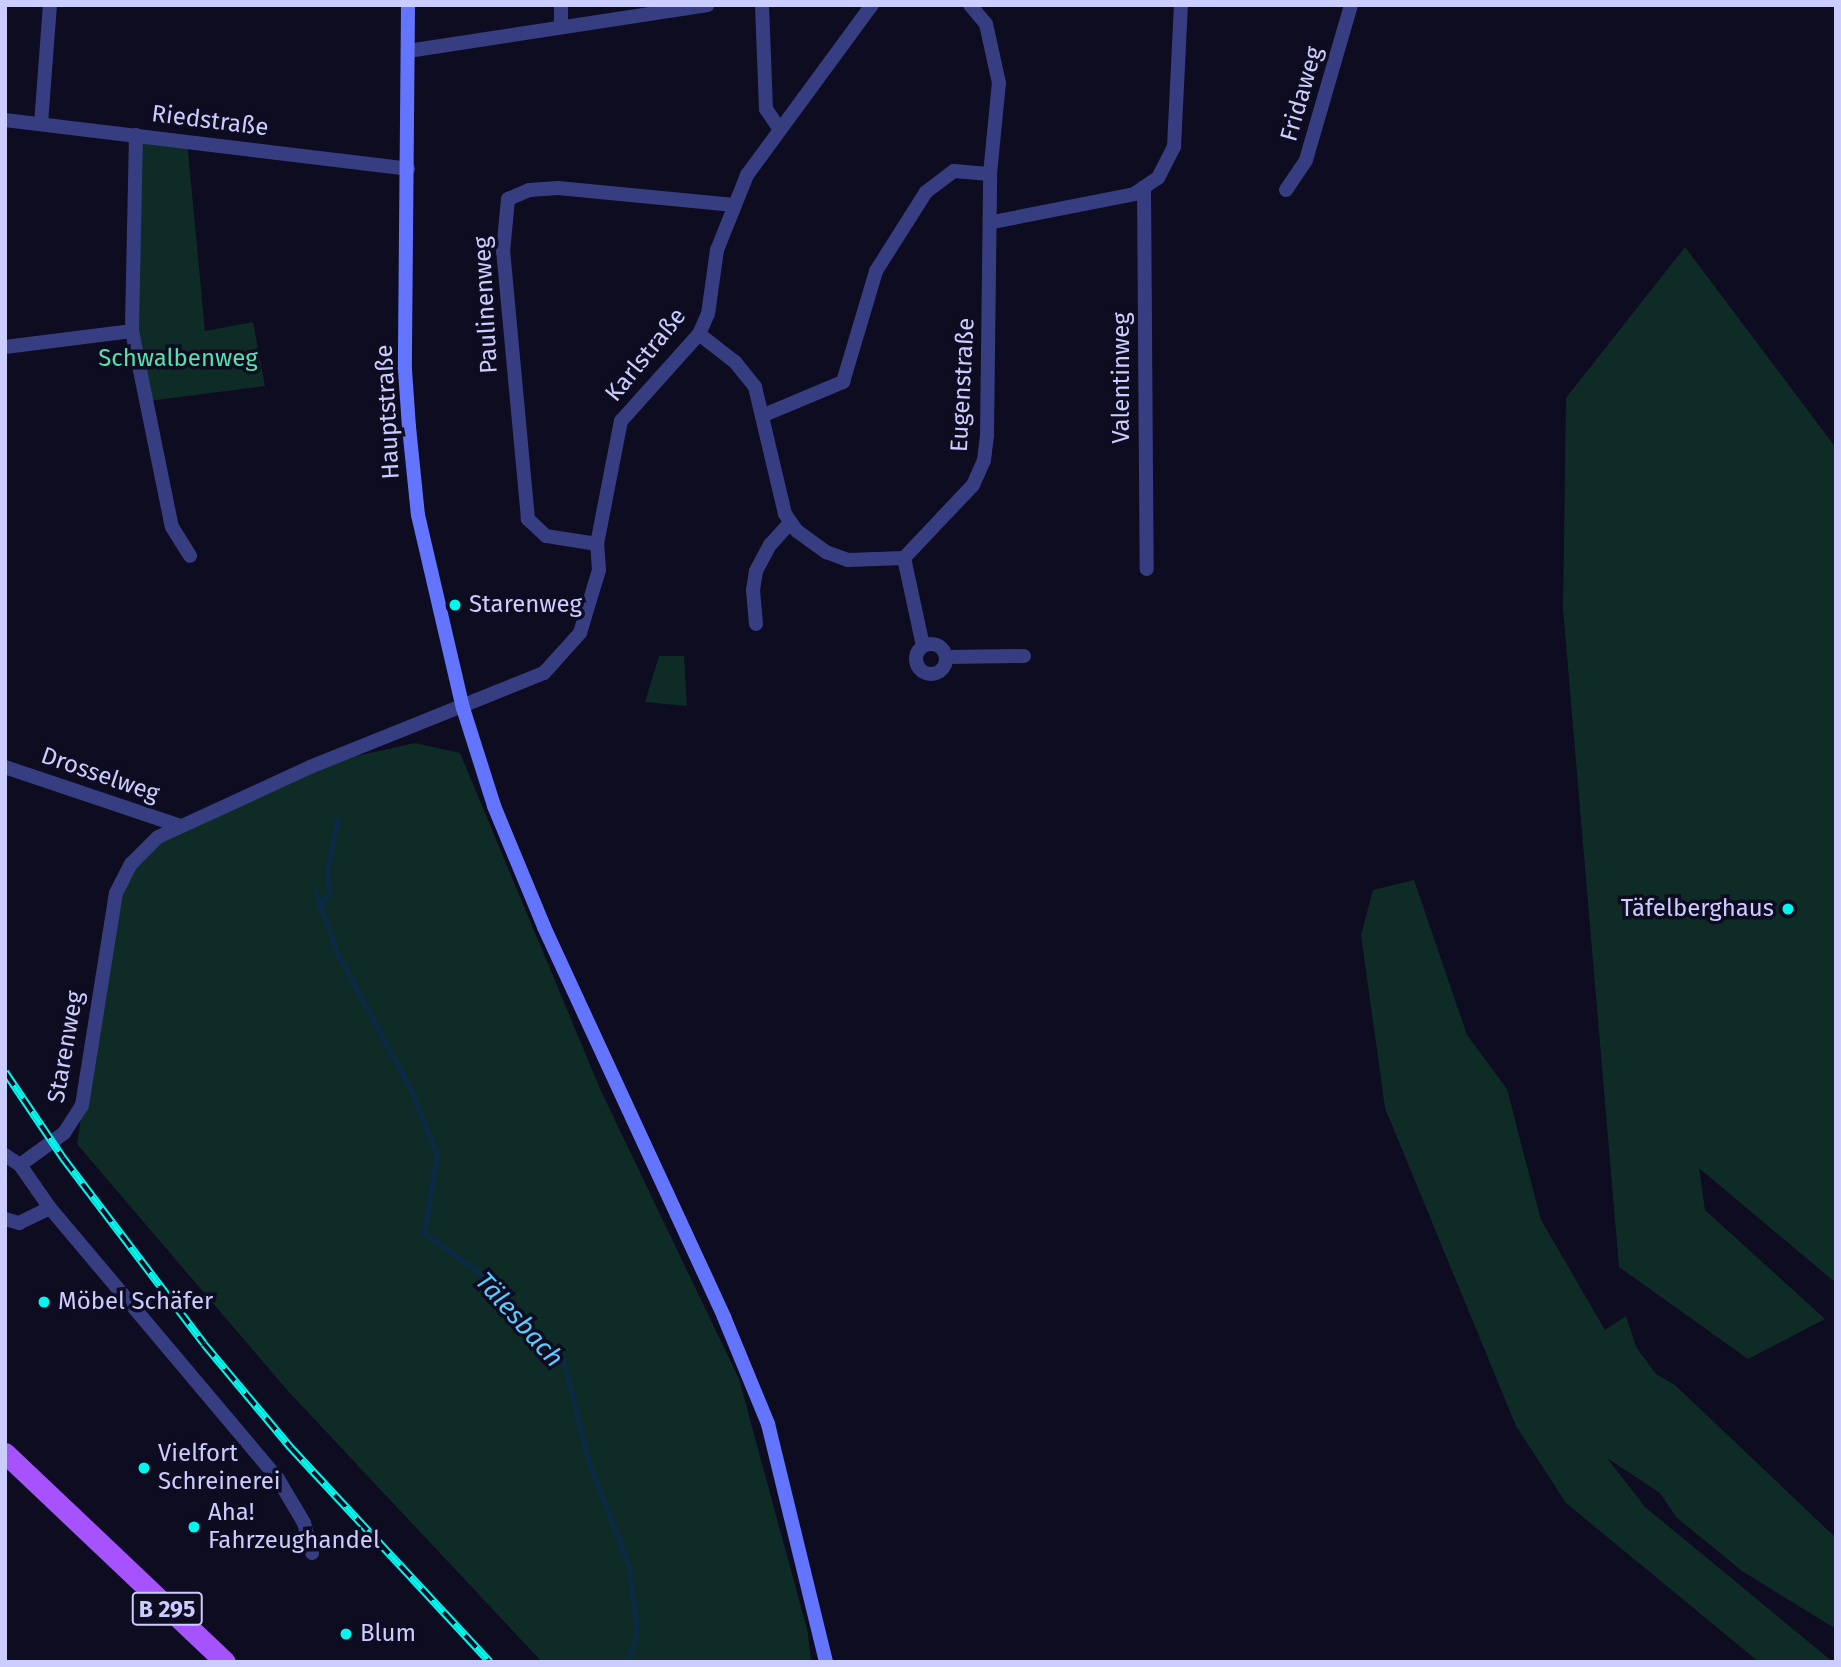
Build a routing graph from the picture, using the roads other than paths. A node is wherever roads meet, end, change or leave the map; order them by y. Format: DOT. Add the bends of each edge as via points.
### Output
graph roads {
  1 [pos="50,5"];
  2 [pos="408,5"];
  3 [pos="561,5"];
  4 [pos="707,5"];
  5 [pos="762,5"];
  6 [pos="872,5"];
  7 [pos="1181,5"];
  8 [pos="1351,5"];
  9 [pos="977,8"];
  10 [pos="561,26"];
  11 [pos="408,51"];
  12 [pos="5,120"];
  13 [pos="41,124"];
  14 [pos="779,128"];
  15 [pos="136,135"];
  16 [pos="408,169"];
  17 [pos="990,174"];
  18 [pos="1144,187"];
  19 [pos="1286,190"];
  20 [pos="734,205"];
  21 [pos="993,222"];
  22 [pos="132,331"];
  23 [pos="698,334"];
  24 [pos="5,347"];
  25 [pos="764,415"];
  26 [pos="790,523"];
  27 [pos="597,544"];
  28 [pos="190,556"];
  29 [pos="904,558"];
  30 [pos="1147,569"];
  31 [pos="756,624"];
  32 [pos="923,646"];
  33 [pos="1024,656"];
  34 [pos="946,657"];
  35 [pos="463,708"];
  36 [pos="5,767"];
  37 [pos="180,826"];
  38 [pos="5,1155"];
  39 [pos="20,1166"];
  40 [pos="50,1208"];
  41 [pos="5,1219"];
  42 [pos="5,1453"];
  43 [pos="312,1553"];
  44 [pos="225,1662"];
  45 [pos="826,1662"];
  1 -- 13 [label="street"];
  2 -- 11 [label="street, Hauptstraße"];
  3 -- 10 [label="street"];
  4 -- 10 [label="street"];
  5 -- 14 [label="street" via="766,109"];
  6 -- 14 [label="street, Karlstraße"];
  7 -- 18 [label="street" via="1174,147 1158,178"];
  8 -- 19 [label="street, Fridaweg" via="1306,160"];
  9 -- 17 [label="street, Eugenstraße" via="997,57 999,83"];
  10 -- 11 [label="street"];
  11 -- 16 [label="street, Hauptstraße"];
  12 -- 13 [label="street, Riedstraße"];
  13 -- 15 [label="street, Riedstraße"];
  14 -- 20 [label="street, Karlstraße" via="747,175"];
  15 -- 16 [label="street, Riedstraße"];
  15 -- 22 [label="street"];
  16 -- 35 [label="street, Hauptstraße" via="405,370 418,515"];
  17 -- 21 [label="street, Eugenstraße"];
  17 -- 25 [label="street" via="954,171 926,192 876,271 843,382"];
  18 -- 21 [label="street" via="1134,194"];
  18 -- 30 [label="street, Valentinweg"];
  20 -- 23 [label="street, Karlstraße" via="717,250 708,314"];
  20 -- 27 [label="street, Paulinenweg" via="558,188 530,190 508,199 503,252 528,519 546,536"];
  21 -- 29 [label="street, Eugenstraße" via="984,460 973,485"];
  22 -- 24 [label="street"];
  22 -- 28 [label="street" via="172,527"];
  23 -- 25 [label="street" via="735,362 755,387"];
  23 -- 27 [label="street, Karlstraße" via="621,421"];
  25 -- 26 [label="street"];
  26 -- 29 [label="street" via="826,552 848,560"];
  26 -- 31 [label="street" via="770,545 757,571 752,590"];
  27 -- 35 [label="street, Karlstraße" via="598,570 580,633 544,673"];
  29 -- 32 [label="street"];
  32 -- 34 [label="street" via="937,645"];
  32 -- 34 [label="street" via="915,659 922,672 941,671"];
  33 -- 34 [label="street"];
  35 -- 37 [label="street, Starenweg" via="310,767"];
  35 -- 45 [label="street, Hauptstraße" via="494,806 768,1424"];
  36 -- 37 [label="street, Drosselweg"];
  37 -- 39 [label="street, Starenweg" via="158,837 131,864 116,893 78,1116 64,1133"];
  38 -- 39 [label="street"];
  39 -- 40 [label="street"];
  40 -- 41 [label="street" via="19,1223"];
  40 -- 43 [label="street" via="278,1479 304,1523"];
  42 -- 44 [label="main road, B 295"];
}
